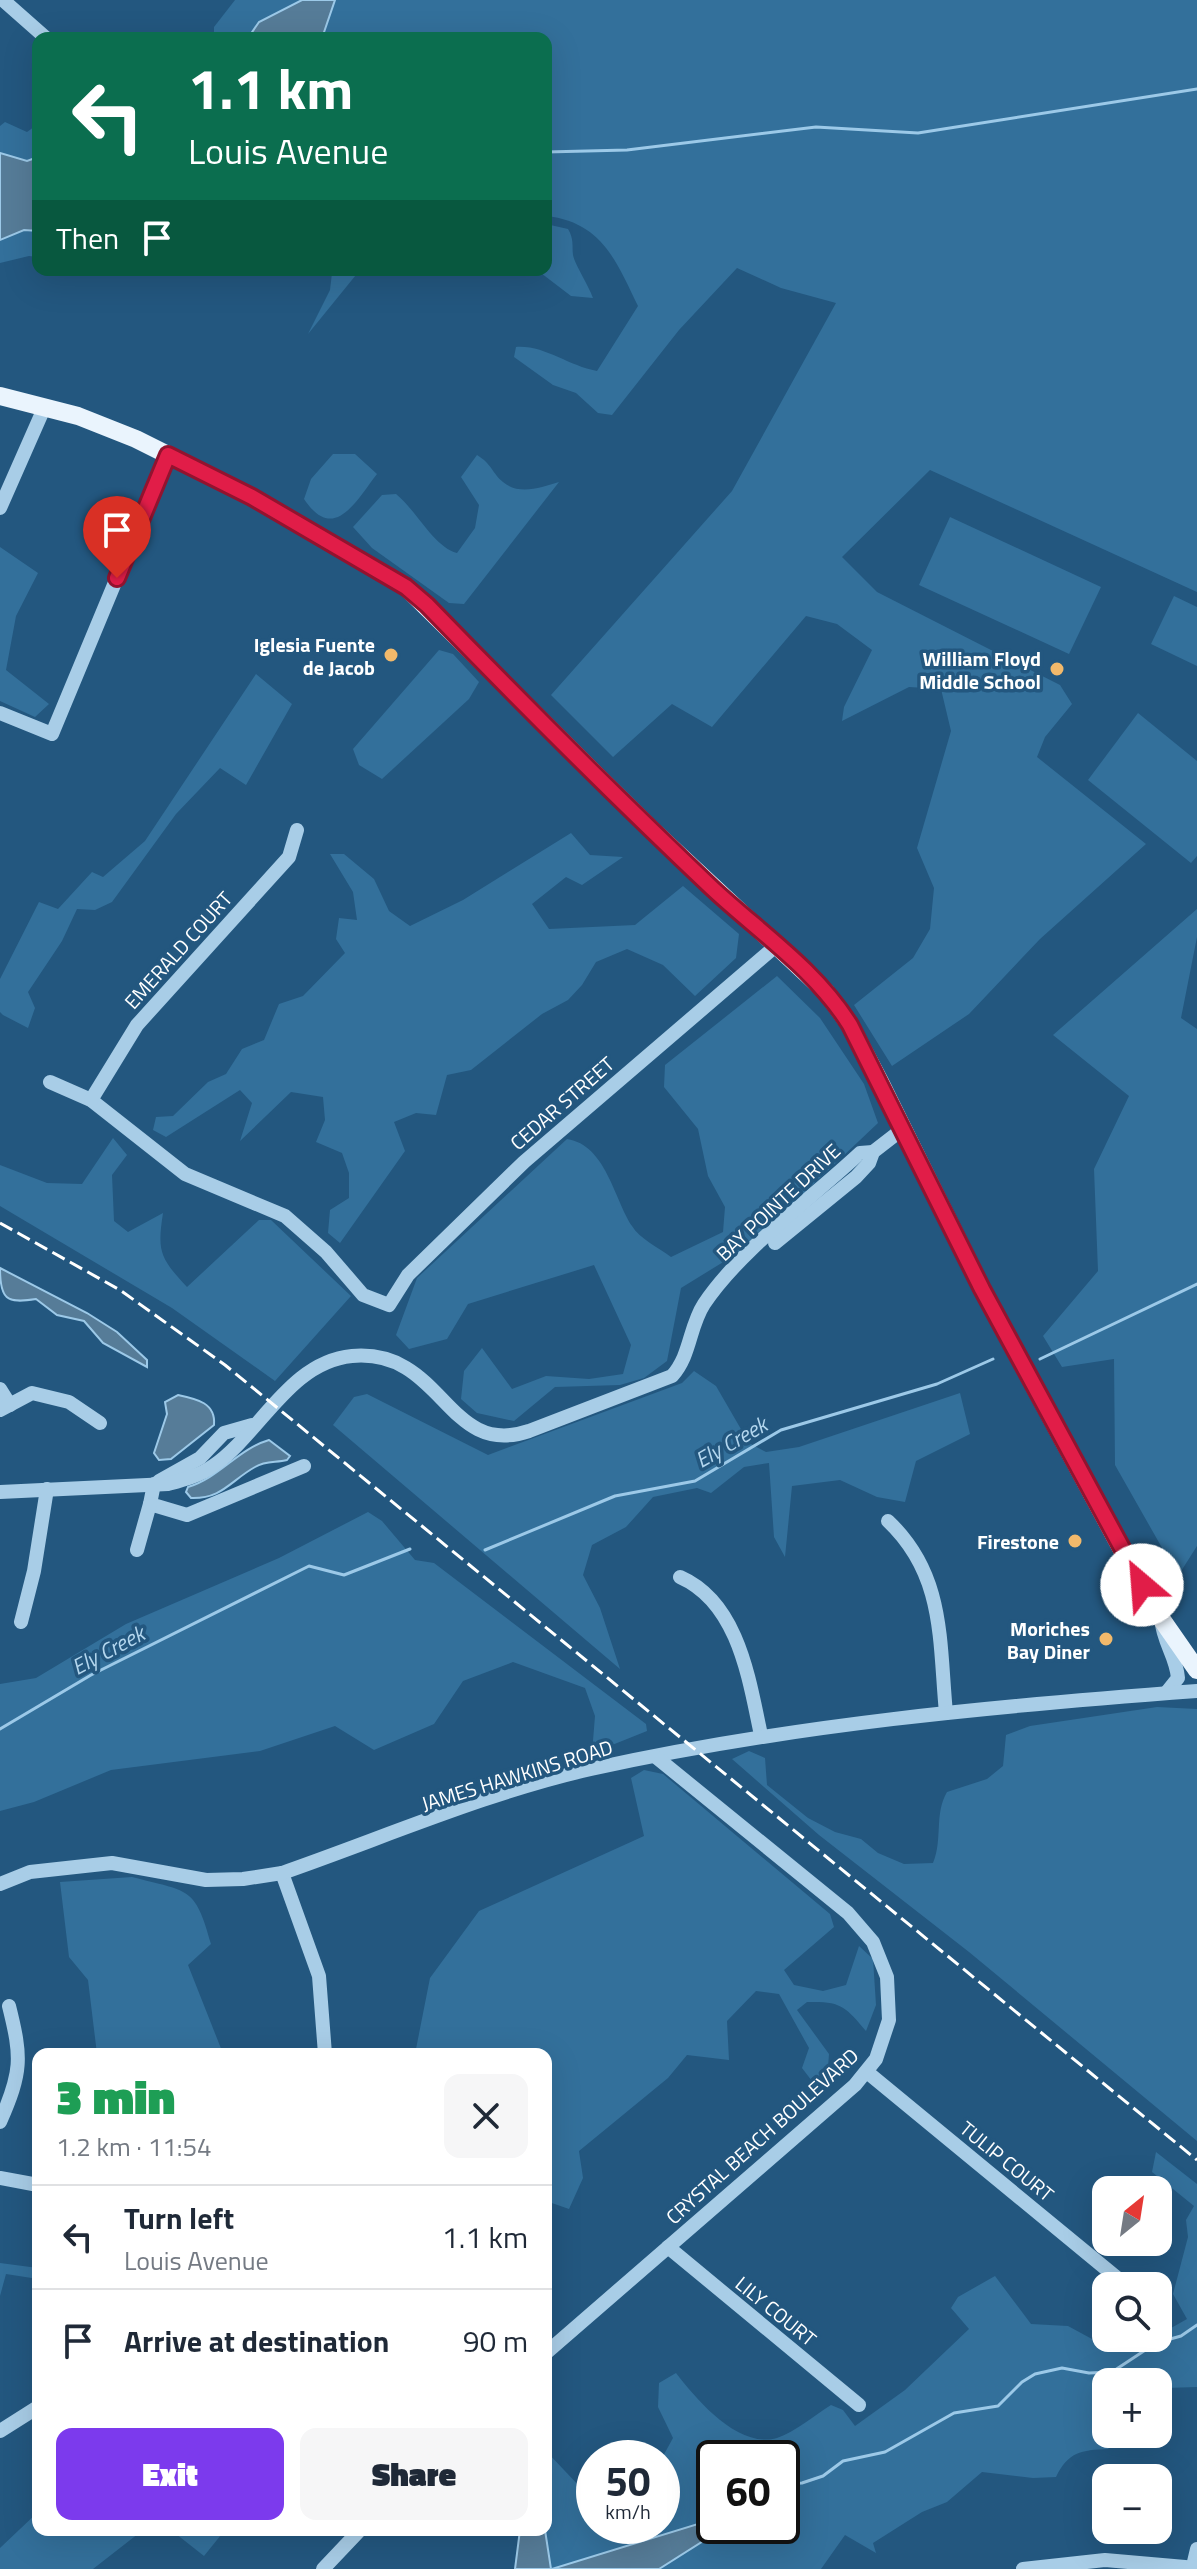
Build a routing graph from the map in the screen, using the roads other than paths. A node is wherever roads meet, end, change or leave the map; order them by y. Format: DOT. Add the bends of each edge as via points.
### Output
graph roads {
  1 [pos="3,0"];
  2 [pos="39,32"];
  3 [pos="0,396"];
  4 [pos="45,406"];
  5 [pos="168,455"];
  6 [pos="0,508"];
  7 [pos="0,713"];
  8 [pos="297,830"];
  9 [pos="777,945"];
  10 [pos="50,1082"];
  11 [pos="91,1100"];
  12 [pos="904,1128"];
  13 [pos="0,1389"];
  14 [pos="5,1408"];
  15 [pos="100,1423"];
  16 [pos="252,1425"];
  17 [pos="204,1463"];
  18 [pos="304,1466"];
  19 [pos="154,1484"];
  20 [pos="47,1489"];
  21 [pos="0,1492"];
  22 [pos="150,1504"];
  23 [pos="888,1521"];
  24 [pos="137,1550"];
  25 [pos="680,1577"];
  26 [pos="1161,1618"];
  27 [pos="21,1622"];
  28 [pos="1197,1670"];
  29 [pos="1197,1691"];
  30 [pos="1166,1693"];
  31 [pos="946,1713"];
  32 [pos="761,1735"];
  33 [pos="656,1757"];
  34 [pos="282,1873"];
  35 [pos="0,1884"];
  36 [pos="9,2006"];
  37 [pos="325,2048"];
  38 [pos="867,2072"];
  39 [pos="0,2122"];
  40 [pos="0,2178"];
  41 [pos="32,2184"];
  42 [pos="668,2247"];
  43 [pos="1110,2272"];
  44 [pos="552,2348"];
  45 [pos="859,2405"];
  46 [pos="32,2411"];
  47 [pos="0,2431"];
  48 [pos="354,2536"];
  49 [pos="1197,2549"];
  50 [pos="1078,2566"];
  51 [pos="1195,2567"];
  52 [pos="323,2569"];
  53 [pos="1023,2569"];
  1 -- 2 [label="street"];
  3 -- 4 [label="main road"];
  4 -- 5 [label="main road"];
  4 -- 6 [label="street"];
  5 -- 7 [label="street" via="52,734"];
  5 -- 9 [label="main road" via="252,497 406,587"];
  8 -- 11 [label="street, EMERALD COURT" via="289,857 137,1025"];
  9 -- 11 [label="street, CEDAR STREET" via="524,1162 408,1275 389,1305 363,1295 285,1216 185,1174"];
  9 -- 12 [label="main road" via="835,1001"];
  10 -- 11 [label="street"];
  12 -- 16 [label="street, BAY POINTE DRIVE" via="873,1152 856,1177 715,1289 693,1325 682,1365 672,1376 509,1438 492,1437 476,1431 404,1366 356,1356 331,1359 312,1370"];
  12 -- 26 [label="main road" via="992,1309"];
  13 -- 14 [label="street"];
  14 -- 15 [label="street" via="32,1393 69,1402"];
  16 -- 17 [label="street, BAY POINTE DRIVE" via="234,1449"];
  16 -- 17 [label="street, BAY POINTE DRIVE" via="234,1430"];
  17 -- 19 [label="street, BAY POINTE DRIVE" via="184,1480"];
  18 -- 22 [label="street" via="187,1515"];
  19 -- 20 [label="street, BAY POINTE DRIVE"];
  19 -- 22 [label="street"];
  20 -- 21 [label="street, BAY POINTE DRIVE"];
  20 -- 27 [label="street"];
  22 -- 24 [label="street"];
  23 -- 31 [label="street" via="920,1559 933,1591"];
  25 -- 32 [label="street" via="697,1585 729,1624"];
  26 -- 28 [label="main road"];
  26 -- 30 [label="street" via="1163,1641 1178,1678"];
  29 -- 30 [label="street, JAMES HAWKINS ROAD"];
  30 -- 31 [label="street, JAMES HAWKINS ROAD"];
  31 -- 32 [label="street, JAMES HAWKINS ROAD"];
  32 -- 33 [label="street, JAMES HAWKINS ROAD"];
  33 -- 34 [label="street, JAMES HAWKINS ROAD" via="559,1779"];
  33 -- 38 [label="street, CRYSTAL BEACH BOULEVARD" via="848,1913 873,1942 887,1977 890,2008 884,2041"];
  34 -- 35 [label="street, JAMES HAWKINS ROAD" via="206,1880 112,1863 30,1872"];
  34 -- 37 [label="street" via="319,1976"];
  36 -- 39 [label="street" via="20,2051 18,2073"];
  38 -- 42 [label="street, CRYSTAL BEACH BOULEVARD"];
  38 -- 43 [label="street, TULIP COURT"];
  40 -- 41 [label="street"];
  42 -- 44 [label="street, CRYSTAL BEACH BOULEVARD"];
  42 -- 45 [label="street, LILY COURT"];
  46 -- 47 [label="street"];
  48 -- 52 [label="street"];
  49 -- 51 [label="street"];
  50 -- 51 [label="street" via="1105,2560"];
  50 -- 53 [label="street"];
}
